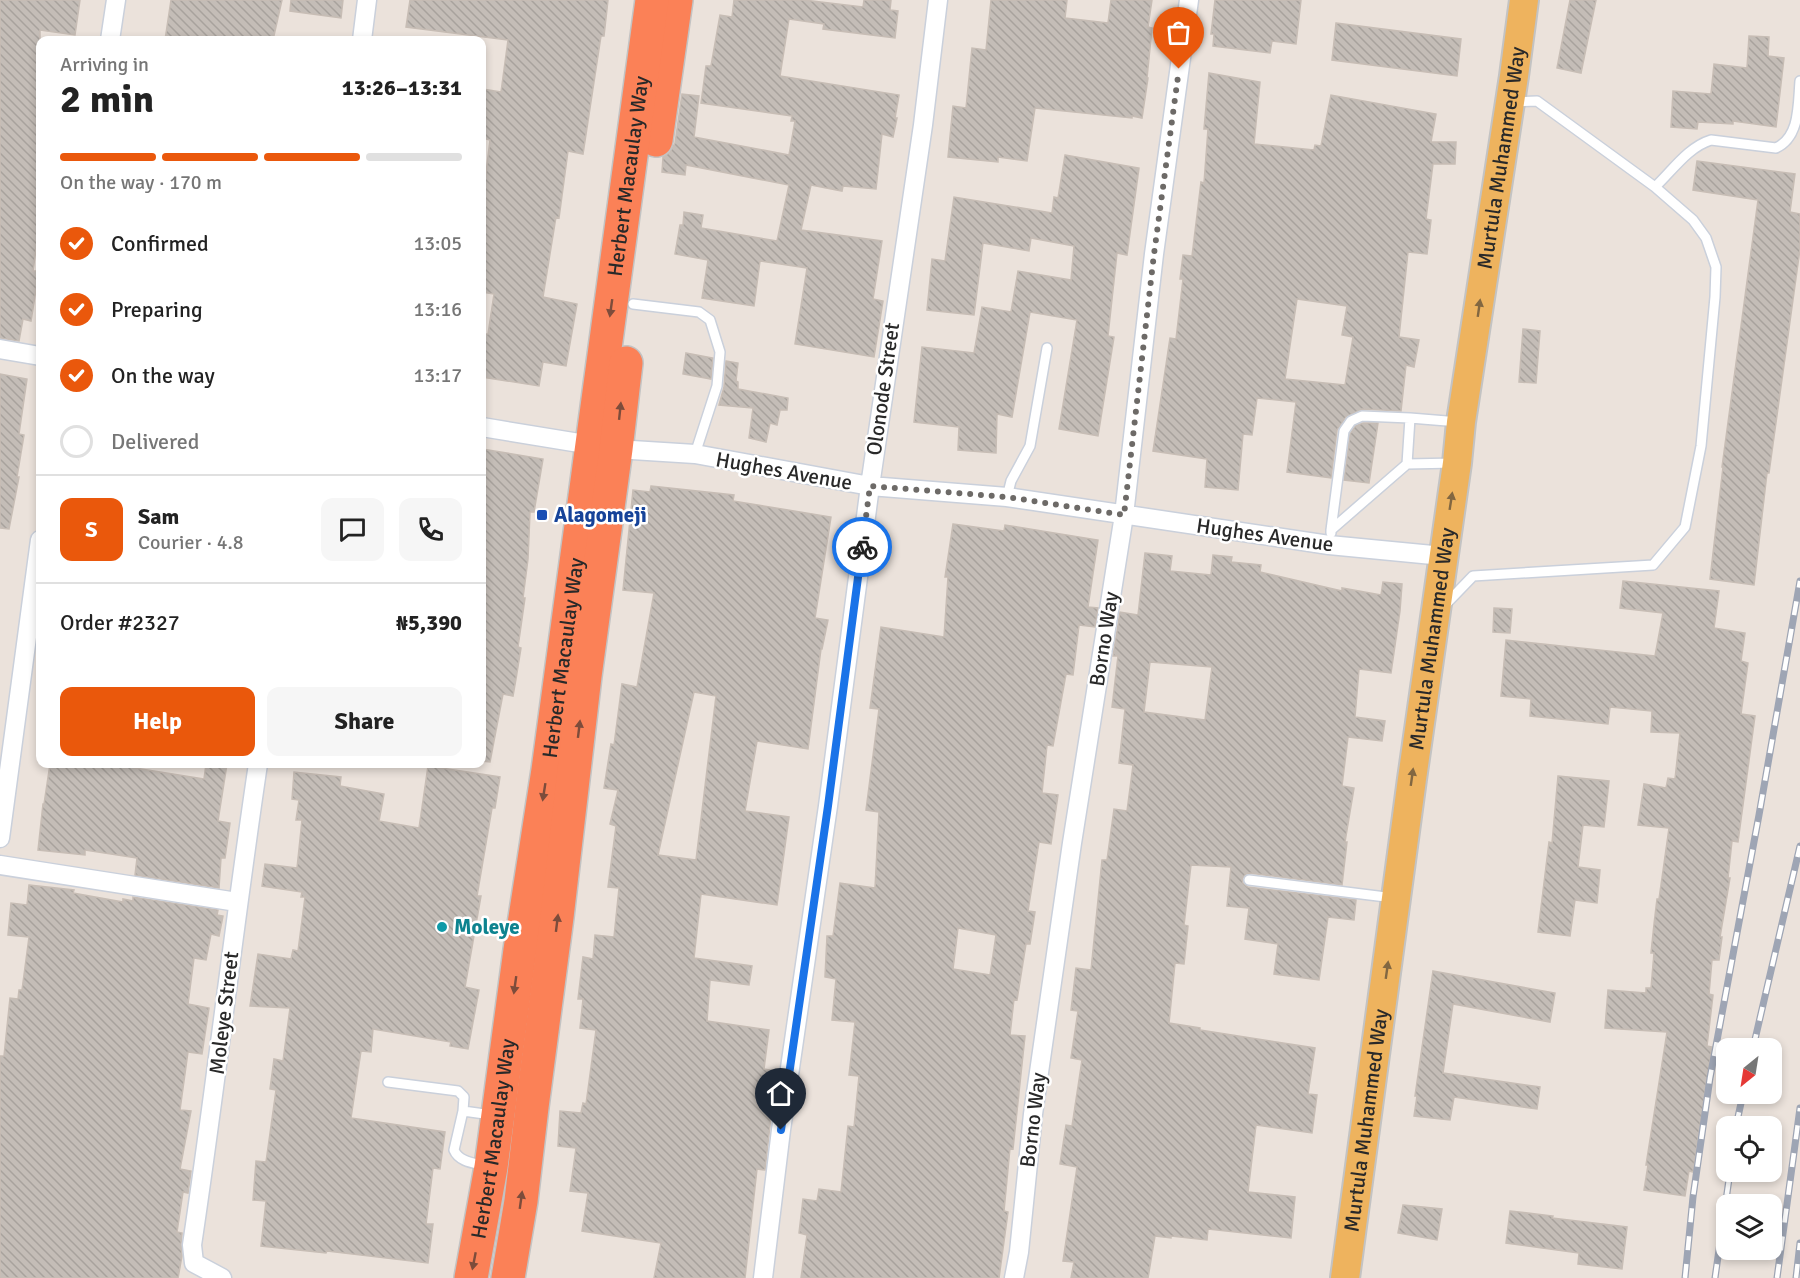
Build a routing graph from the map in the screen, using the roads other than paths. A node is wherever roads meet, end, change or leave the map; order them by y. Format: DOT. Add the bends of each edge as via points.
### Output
graph roads {
  1 [pos="116,0"];
  2 [pos="367,0"];
  3 [pos="652,0"];
  4 [pos="676,0"];
  5 [pos="938,0"];
  6 [pos="1189,0"];
  7 [pos="1524,0"];
  8 [pos="111,36"];
  9 [pos="362,36"];
  10 [pos="1800,81"];
  11 [pos="1510,102"];
  12 [pos="1655,187"];
  13 [pos="633,304"];
  14 [pos="1047,348"];
  15 [pos="0,349"];
  16 [pos="36,355"];
  17 [pos="1410,418"];
  18 [pos="1461,422"];
  19 [pos="486,429"];
  20 [pos="604,447"];
  21 [pos="695,454"];
  22 [pos="1457,463"];
  23 [pos="1407,464"];
  24 [pos="870,486"];
  25 [pos="1007,497"];
  26 [pos="1124,515"];
  27 [pos="1330,538"];
  28 [pos="1443,556"];
  29 [pos="36,570"];
  30 [pos="1435,615"];
  31 [pos="257,768"];
  32 [pos="0,838"];
  33 [pos="0,866"];
  34 [pos="1249,880"];
  35 [pos="1396,898"];
  36 [pos="237,902"];
  37 [pos="388,1082"];
  38 [pos="463,1111"];
  39 [pos="498,1116"];
  40 [pos="491,1167"];
  41 [pos="222,1278"];
  42 [pos="471,1278"];
  43 [pos="508,1278"];
  44 [pos="763,1278"];
  45 [pos="1014,1278"];
  46 [pos="1345,1278"];
  1 -- 8 [label="street"];
  2 -- 9 [label="street"];
  3 -- 20 [label="highway, Herbert Macaulay Way, one-way"];
  4 -- 13 [label="highway, Herbert Macaulay Way"];
  5 -- 24 [label="street, Olonode Street"];
  6 -- 26 [label="street, Borno Way"];
  7 -- 11 [label="main road, Murtula Muhammed Way"];
  10 -- 12 [label="lane" via="1793,132 1784,145 1776,148 1711,140 1682,159"];
  11 -- 12 [label="lane" via="1537,101"];
  18 -- 11 [label="main road, Murtula Muhammed Way, one-way"];
  12 -- 30 [label="lane" via="1693,220 1706,238 1716,267 1701,446 1685,527 1653,565 1473,576"];
  20 -- 13 [label="highway, Herbert Macaulay Way, one-way"];
  13 -- 21 [label="lane" via="699,312 710,320 720,352 717,386"];
  14 -- 25 [label="lane" via="1030,446"];
  15 -- 16 [label="street"];
  17 -- 18 [label="lane"];
  17 -- 23 [label="lane"];
  17 -- 27 [label="lane" via="1362,416 1351,421 1344,431"];
  18 -- 22 [label="main road, Murtula Muhammed Way"];
  19 -- 20 [label="street, Hughes Avenue"];
  20 -- 21 [label="street, Hughes Avenue"];
  20 -- 39 [label="highway, Herbert Macaulay Way, one-way"];
  43 -- 20 [label="highway, Herbert Macaulay Way, one-way" via="521,1201 585,676"];
  21 -- 24 [label="street, Hughes Avenue"];
  22 -- 23 [label="lane"];
  28 -- 22 [label="main road, Murtula Muhammed Way, one-way"];
  23 -- 27 [label="lane"];
  24 -- 25 [label="street, Hughes Avenue"];
  24 -- 44 [label="street, Olonode Street"];
  25 -- 26 [label="street, Hughes Avenue"];
  26 -- 27 [label="street, Hughes Avenue"];
  26 -- 45 [label="street, Borno Way" via="1070,855"];
  27 -- 28 [label="street, Hughes Avenue"];
  28 -- 30 [label="main road, Murtula Muhammed Way"];
  29 -- 32 [label="street"];
  35 -- 30 [label="main road, Murtula Muhammed Way, one-way"];
  31 -- 36 [label="street, Moleye Street"];
  33 -- 36 [label="street"];
  34 -- 35 [label="lane"];
  46 -- 35 [label="main road, Murtula Muhammed Way, one-way"];
  36 -- 41 [label="street, Moleye Street" via="192,1245 194,1263"];
  37 -- 38 [label="lane" via="458,1091 464,1097"];
  38 -- 39 [label="lane"];
  38 -- 40 [label="lane" via="456,1156"];
  39 -- 40 [label="highway, Herbert Macaulay Way"];
  40 -- 42 [label="highway, Herbert Macaulay Way, one-way"];
}
